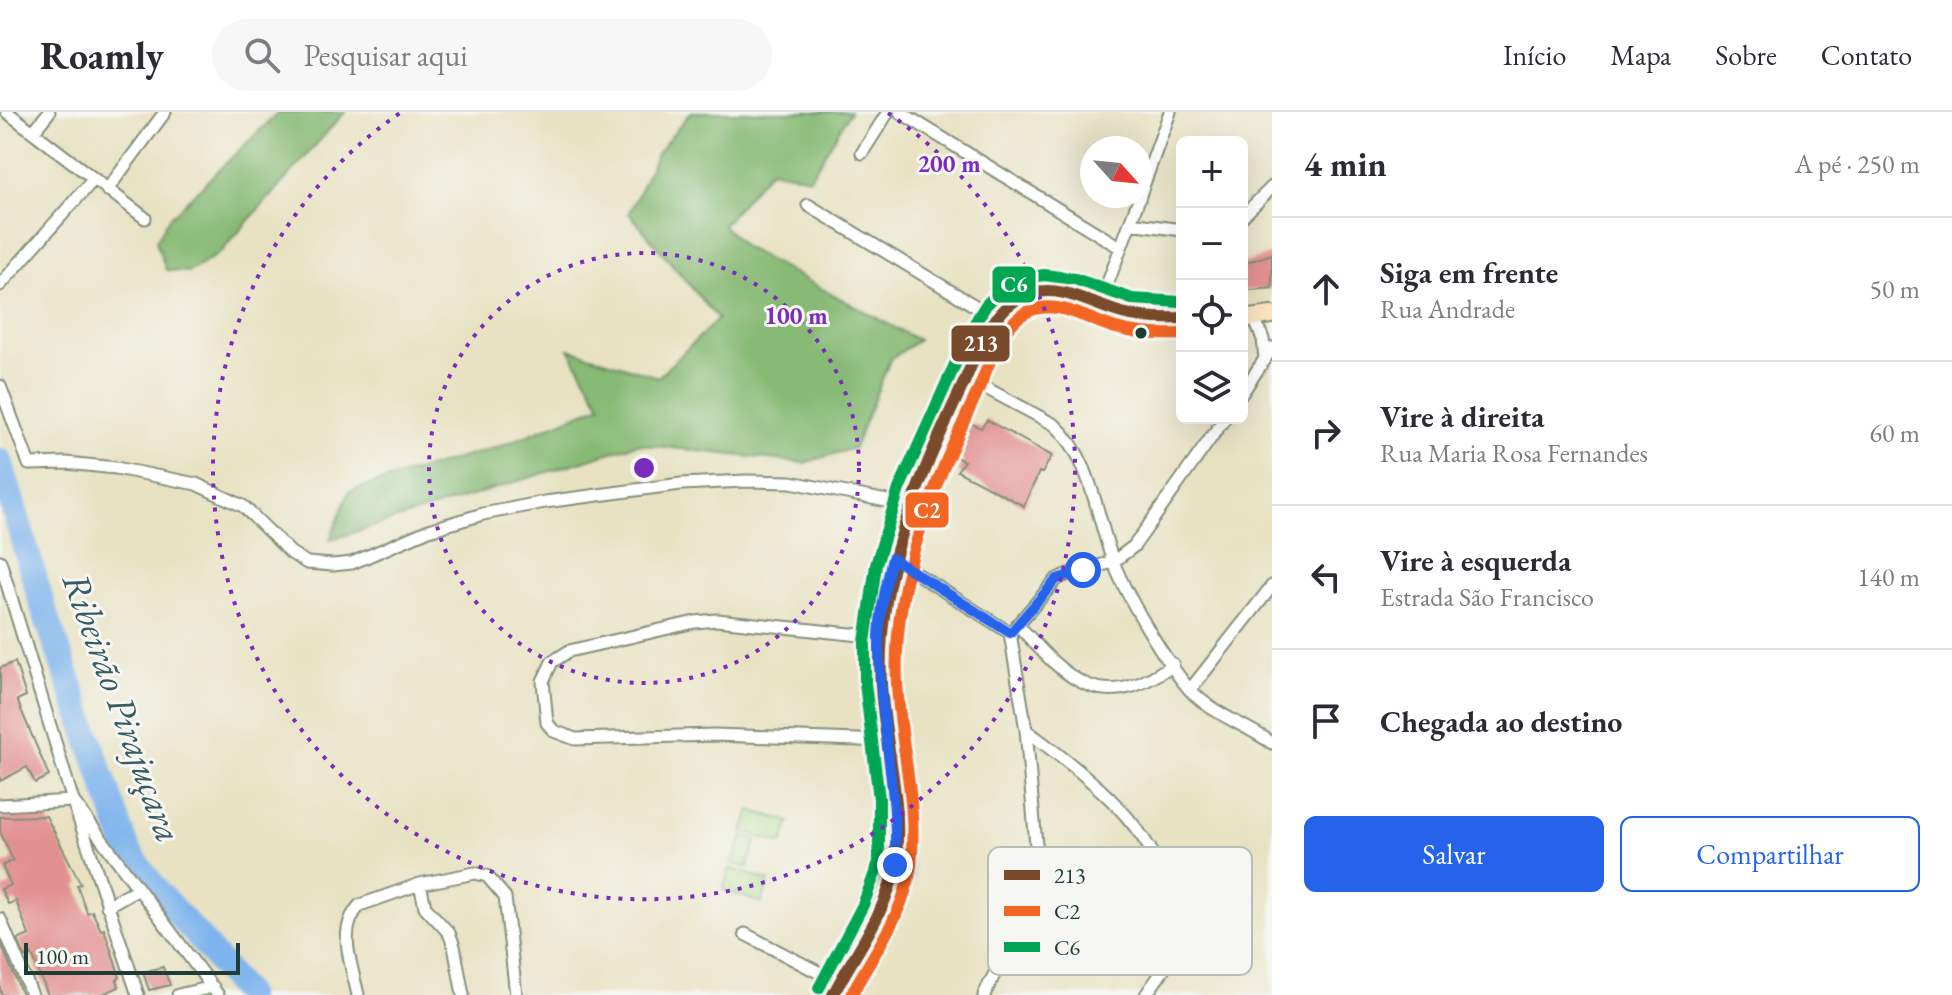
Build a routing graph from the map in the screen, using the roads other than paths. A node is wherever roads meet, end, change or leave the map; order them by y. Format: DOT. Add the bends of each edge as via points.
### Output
graph roads {
  1 [pos="6,112"];
  2 [pos="49,112"];
  3 [pos="165,112"];
  4 [pos="888,112"];
  5 [pos="900,112"];
  6 [pos="1170,112"];
  7 [pos="0,118"];
  8 [pos="33,132"];
  9 [pos="862,153"];
  10 [pos="1152,162"];
  11 [pos="93,180"];
  12 [pos="1272,187"];
  13 [pos="107,190"];
  14 [pos="808,205"];
  15 [pos="1135,208"];
  16 [pos="1248,211"];
  17 [pos="145,218"];
  18 [pos="1130,223"];
  19 [pos="1176,229"];
  20 [pos="1121,248"];
  21 [pos="0,285"];
  22 [pos="1100,304"];
  23 [pos="1272,315"];
  24 [pos="995,318"];
  25 [pos="1176,318"];
  26 [pos="1248,318"];
  27 [pos="1272,348"];
  28 [pos="1265,360"];
  29 [pos="967,378"];
  30 [pos="1248,384"];
  31 [pos="0,386"];
  32 [pos="1221,424"];
  33 [pos="912,506"];
  34 [pos="892,558"];
  35 [pos="0,561"];
  36 [pos="1113,562"];
  37 [pos="1270,593"];
  38 [pos="1014,630"];
  39 [pos="879,637"];
  40 [pos="1173,664"];
  41 [pos="1190,690"];
  42 [pos="1026,730"];
  43 [pos="886,741"];
  44 [pos="1272,743"];
  45 [pos="73,801"];
  46 [pos="0,805"];
  47 [pos="1036,847"];
  48 [pos="1150,847"];
  49 [pos="420,884"];
  50 [pos="137,889"];
  51 [pos="107,906"];
  52 [pos="0,919"];
  53 [pos="745,934"];
  54 [pos="994,975"];
  55 [pos="1159,975"];
  56 [pos="836,989"];
  57 [pos="215,991"];
  58 [pos="32,995"];
  59 [pos="138,995"];
  60 [pos="178,995"];
  61 [pos="358,995"];
  62 [pos="463,995"];
  63 [pos="516,995"];
  64 [pos="984,995"];
  65 [pos="1146,995"];
  1 -- 7 [label="street"];
  1 -- 8 [label="street"];
  2 -- 8 [label="street"];
  3 -- 13 [label="street"];
  4 -- 9 [label="street"];
  5 -- 20 [label="street"];
  6 -- 10 [label="street"];
  8 -- 11 [label="street"];
  11 -- 13 [label="street"];
  11 -- 21 [label="street"];
  12 -- 16 [label="street"];
  13 -- 17 [label="street"];
  14 -- 24 [label="street"];
  15 -- 18 [label="street"];
  18 -- 19 [label="street"];
  18 -- 20 [label="street"];
  20 -- 22 [label="street"];
  22 -- 24 [label="main road" via="1054,290 1037,292 1017,298"];
  22 -- 25 [label="main road" via="1124,314"];
  23 -- 26 [label="main road"];
  24 -- 29 [label="main road"];
  26 -- 28 [label="street" via="1263,339"];
  27 -- 28 [label="street"];
  28 -- 30 [label="street"];
  29 -- 33 [label="main road"];
  29 -- 36 [label="street" via="1067,436 1082,462"];
  31 -- 33 [label="street" via="29,464 116,468 196,484 243,506 307,563 352,563 483,514 681,484 791,482"];
  32 -- 36 [label="street" via="1150,527"];
  33 -- 34 [label="main road"];
  34 -- 38 [label="street"];
  34 -- 39 [label="main road"];
  35 -- 45 [label="street"];
  36 -- 38 [label="street" via="1057,579"];
  36 -- 40 [label="street"];
  37 -- 41 [label="street"];
  38 -- 40 [label="street" via="1083,685 1120,691"];
  38 -- 42 [label="street"];
  39 -- 43 [label="main road"];
  39 -- 43 [label="street" via="740,621 695,622 569,651 552,662 543,681 547,723 575,739 714,735"];
  40 -- 41 [label="street"];
  41 -- 44 [label="street"];
  42 -- 47 [label="street"];
  42 -- 48 [label="street" via="1098,786"];
  43 -- 56 [label="main road" via="895,865"];
  45 -- 46 [label="street"];
  45 -- 50 [label="street"];
  45 -- 51 [label="street"];
  49 -- 61 [label="street" via="360,905 349,919 346,936"];
  49 -- 62 [label="street" via="425,907 449,933"];
  49 -- 63 [label="street" via="475,873 495,883 505,897"];
  50 -- 51 [label="street"];
  50 -- 57 [label="street"];
  51 -- 59 [label="street"];
  52 -- 58 [label="street"];
  53 -- 56 [label="street"];
  54 -- 64 [label="street"];
  55 -- 65 [label="street"];
  57 -- 60 [label="street"];
}
